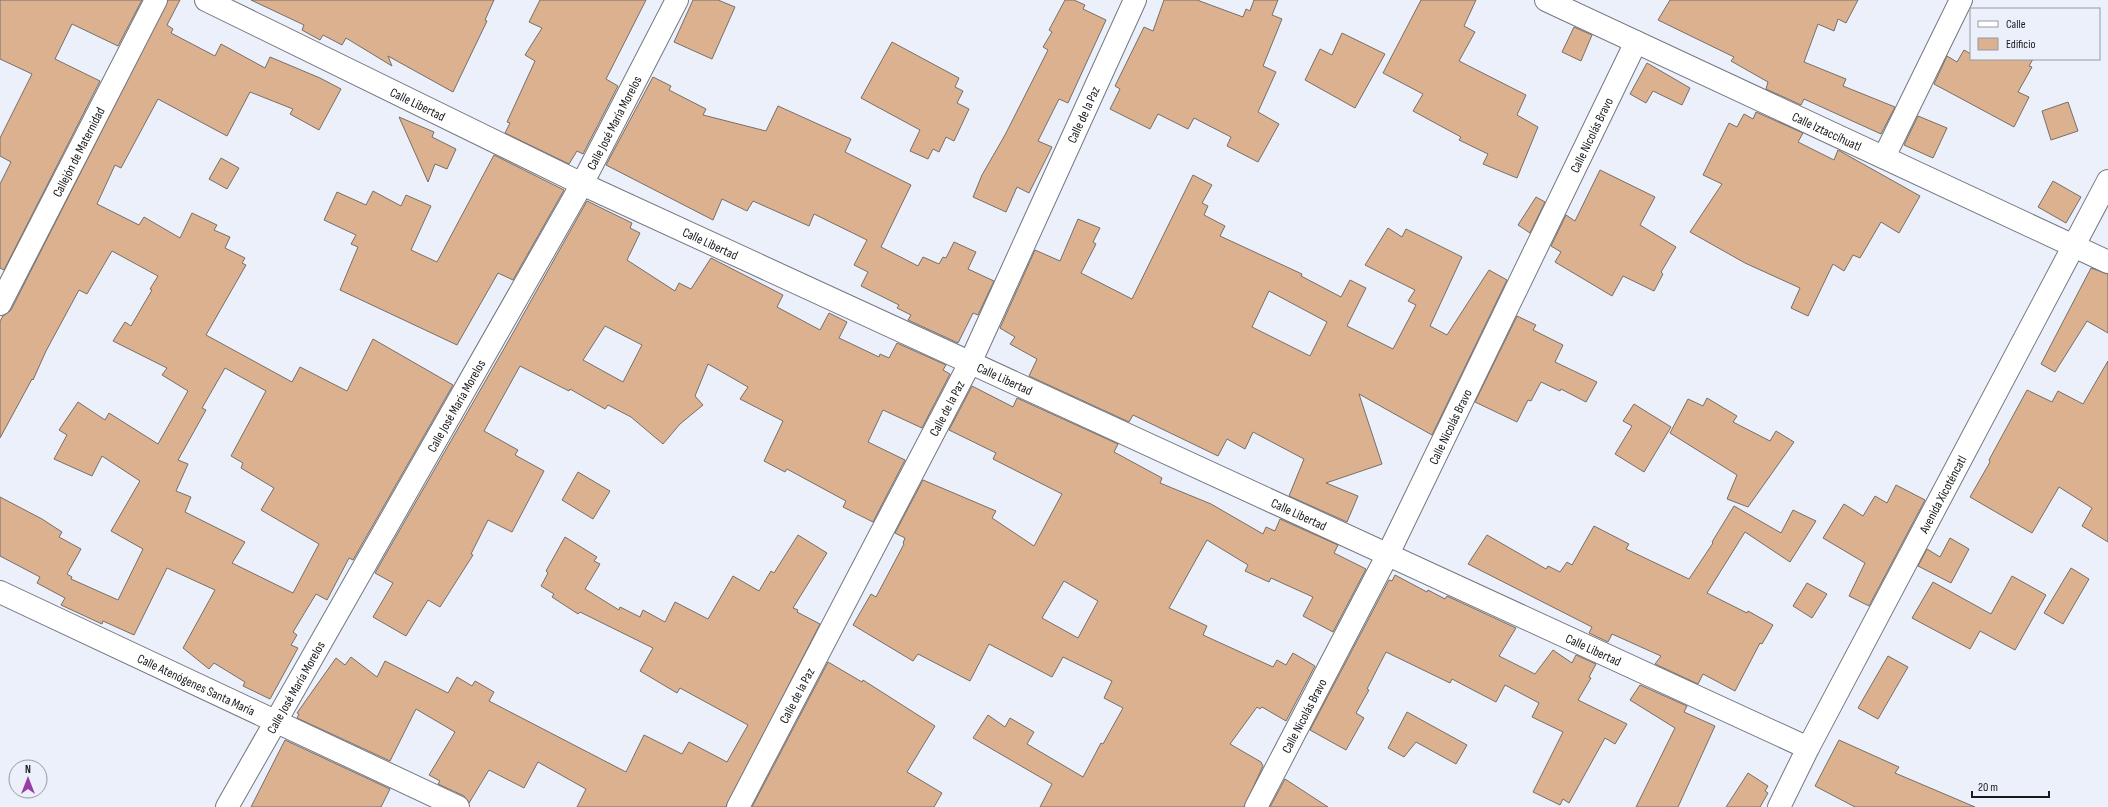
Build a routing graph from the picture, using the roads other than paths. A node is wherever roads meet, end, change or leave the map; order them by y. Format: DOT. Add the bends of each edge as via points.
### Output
graph roads {
  1 [pos="156,0"];
  2 [pos="206,0"];
  3 [pos="677,0"];
  4 [pos="1135,0"];
  5 [pos="1546,0"];
  6 [pos="1961,0"];
  7 [pos="1636,42"];
  8 [pos="1884,157"];
  9 [pos="2108,181"];
  10 [pos="582,184"];
  11 [pos="2072,246"];
  12 [pos="2108,262"];
  13 [pos="0,304"];
  14 [pos="970,364"];
  15 [pos="1388,554"];
  16 [pos="0,592"];
  17 [pos="274,722"];
  18 [pos="1808,748"];
  19 [pos="226,807"];
  20 [pos="458,807"];
  21 [pos="738,807"];
  22 [pos="1256,807"];
  23 [pos="1779,807"];
  1 -- 13 [label="street, Callejón de Maternidad"];
  2 -- 10 [label="street, Calle Libertad"];
  3 -- 10 [label="street, Calle José María Morelos"];
  4 -- 14 [label="street, Calle de la Paz"];
  5 -- 7 [label="street, Calle Iztaccíhuatl"];
  6 -- 8 [label="street"];
  7 -- 8 [label="street, Calle Iztaccíhuatl"];
  7 -- 15 [label="street, Calle Nicolás Bravo"];
  8 -- 11 [label="street, Calle Iztaccíhuatl"];
  9 -- 11 [label="street, Avenida Xicoténcatl"];
  10 -- 14 [label="street, Calle Libertad"];
  10 -- 17 [label="street, Calle José María Morelos"];
  11 -- 12 [label="street, Calle Iztaccíhuatl"];
  11 -- 18 [label="street, Avenida Xicoténcatl"];
  14 -- 15 [label="street, Calle Libertad"];
  14 -- 21 [label="street, Calle de la Paz"];
  15 -- 18 [label="street, Calle Libertad"];
  15 -- 22 [label="street, Calle Nicolás Bravo"];
  16 -- 17 [label="street, Calle Atenógenes Santa María"];
  17 -- 19 [label="street, Calle José María Morelos"];
  17 -- 20 [label="street, Calle Atenógenes Santa María"];
  18 -- 23 [label="street, Avenida Xicoténcatl"];
}
